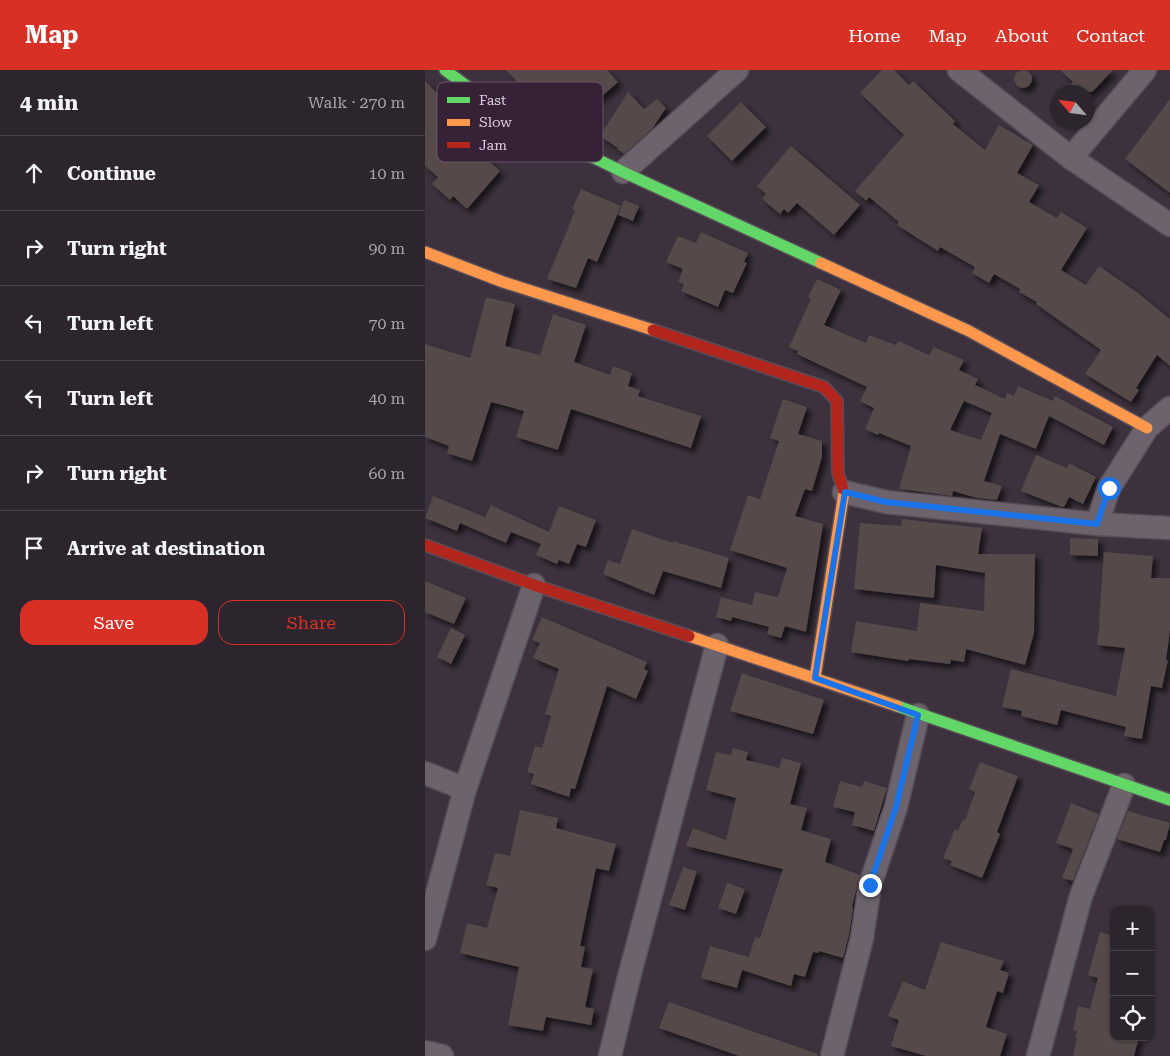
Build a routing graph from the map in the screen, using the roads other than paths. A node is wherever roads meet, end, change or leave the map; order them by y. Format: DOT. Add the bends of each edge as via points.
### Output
graph roads {
  1 [pos="737,70"];
  2 [pos="959,70"];
  3 [pos="1145,70"];
  4 [pos="452,72"];
  5 [pos="465,82"];
  6 [pos="1071,158"];
  7 [pos="603,162"];
  8 [pos="623,172"];
  9 [pos="1170,225"];
  10 [pos="425,252"];
  11 [pos="1170,408"];
  12 [pos="1147,428"];
  13 [pos="845,492"];
  14 [pos="1097,524"];
  15 [pos="1170,528"];
  16 [pos="425,545"];
  17 [pos="534,585"];
  18 [pos="717,645"];
  19 [pos="815,678"];
  20 [pos="918,715"];
  21 [pos="425,773"];
  22 [pos="1124,785"];
  23 [pos="465,789"];
  24 [pos="1170,800"];
  25 [pos="425,939"];
  26 [pos="425,1052"];
  27 [pos="442,1056"];
  28 [pos="610,1056"];
  29 [pos="832,1056"];
  30 [pos="1038,1056"];
  1 -- 8 [label="street"];
  2 -- 6 [label="street"];
  3 -- 6 [label="street"];
  4 -- 5 [label="street"];
  6 -- 9 [label="street"];
  7 -- 8 [label="street"];
  8 -- 12 [label="street" via="969,331"];
  10 -- 13 [label="street" via="503,282 823,387 837,401 838,473"];
  11 -- 12 [label="street"];
  12 -- 14 [label="street" via="1109,488"];
  13 -- 14 [label="street" via="886,502"];
  13 -- 19 [label="street"];
  14 -- 15 [label="street"];
  16 -- 17 [label="street"];
  17 -- 18 [label="street"];
  17 -- 23 [label="street"];
  18 -- 19 [label="street"];
  18 -- 28 [label="street"];
  19 -- 20 [label="street"];
  20 -- 22 [label="street"];
  20 -- 29 [label="street" via="896,807 870,885 862,938"];
  21 -- 23 [label="street"];
  22 -- 24 [label="street"];
  22 -- 30 [label="street" via="1081,896"];
  23 -- 25 [label="street"];
  26 -- 27 [label="street"];
}
